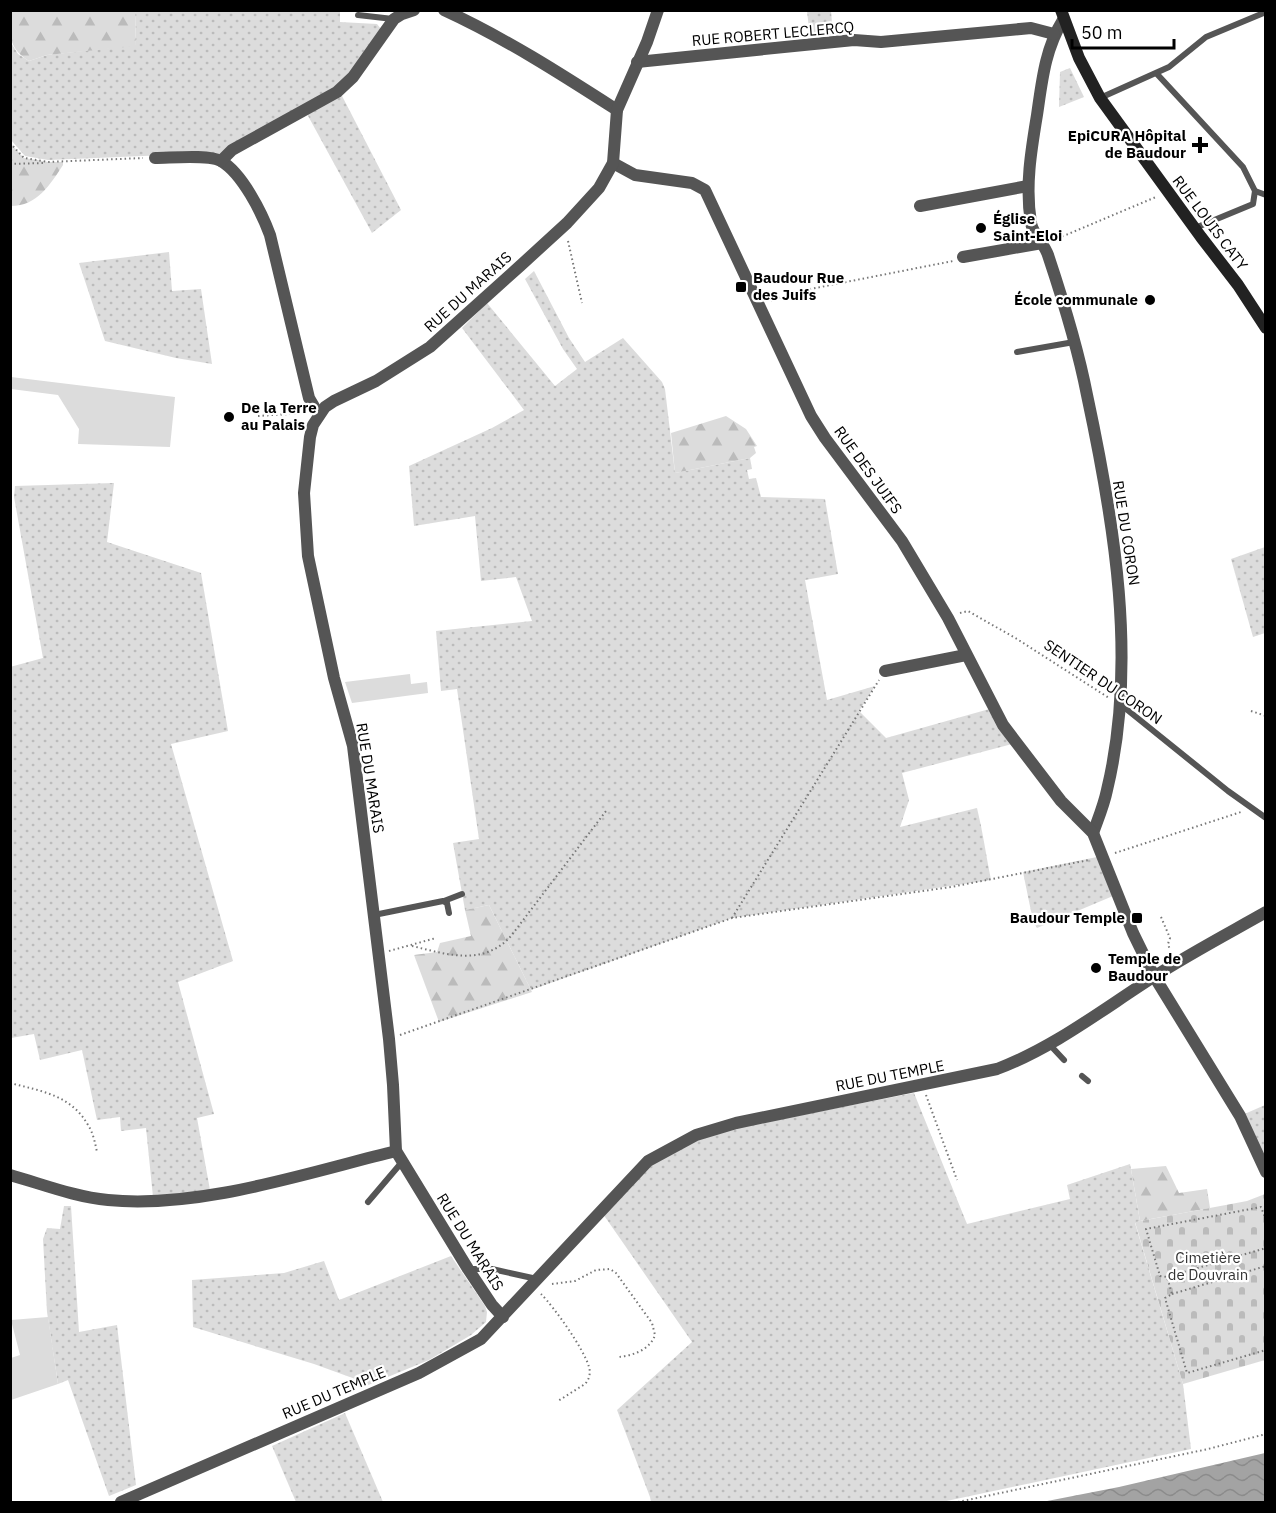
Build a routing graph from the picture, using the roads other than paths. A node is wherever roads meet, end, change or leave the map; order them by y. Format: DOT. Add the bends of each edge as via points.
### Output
graph roads {
  1 [pos="414,10"];
  2 [pos="444,10"];
  3 [pos="658,10"];
  4 [pos="1266,12"];
  5 [pos="358,15"];
  6 [pos="1062,15"];
  7 [pos="394,20"];
  8 [pos="1054,34"];
  9 [pos="638,62"];
  10 [pos="1157,74"];
  11 [pos="1100,98"];
  12 [pos="617,110"];
  13 [pos="155,158"];
  14 [pos="220,161"];
  15 [pos="613,163"];
  16 [pos="1028,186"];
  17 [pos="1255,191"];
  18 [pos="1266,195"];
  19 [pos="920,206"];
  20 [pos="1194,228"];
  21 [pos="1042,243"];
  22 [pos="963,256"];
  23 [pos="1266,328"];
  24 [pos="1074,342"];
  25 [pos="1017,352"];
  26 [pos="319,415"];
  27 [pos="966,654"];
  28 [pos="885,671"];
  29 [pos="1119,704"];
  30 [pos="1266,818"];
  31 [pos="1093,833"];
  32 [pos="462,894"];
  33 [pos="443,901"];
  34 [pos="1266,912"];
  35 [pos="449,913"];
  36 [pos="374,915"];
  37 [pos="1154,976"];
  38 [pos="1050,1044"];
  39 [pos="1064,1060"];
  40 [pos="399,1156"];
  41 [pos="1266,1172"];
  42 [pos="10,1175"];
  43 [pos="368,1202"];
  44 [pos="468,1269"];
  45 [pos="540,1283"];
  46 [pos="503,1317"];
  47 [pos="121,1503"];
  1 -- 7 [label="street"];
  2 -- 12 [label="street" via="544,63"];
  3 -- 9 [label="street"];
  4 -- 10 [label="lane" via="1206,37"];
  5 -- 7 [label="lane"];
  6 -- 8 [label="street, RUE DU CORON"];
  6 -- 11 [label="main road, RUE LOUIS CATY"];
  7 -- 14 [label="street" via="338,92 232,150"];
  8 -- 9 [label="street, RUE ROBERT LECLERCQ" via="1031,28 881,42 854,40"];
  8 -- 16 [label="street, RUE DU CORON" via="1045,63"];
  9 -- 12 [label="street"];
  10 -- 11 [label="lane"];
  10 -- 17 [label="lane" via="1243,166"];
  11 -- 20 [label="main road, RUE LOUIS CATY"];
  12 -- 15 [label="street"];
  13 -- 14 [label="street"];
  14 -- 26 [label="street" via="241,180 265,220 309,398"];
  15 -- 26 [label="street, RUE DU MARAIS" via="599,188 563,226 430,347 376,381 334,401"];
  15 -- 27 [label="street, RUE DES JUIFS" via="635,175 692,183 705,190 811,416 902,542"];
  16 -- 19 [label="street"];
  16 -- 21 [label="street, RUE DU CORON" via="1031,225"];
  17 -- 18 [label="lane"];
  17 -- 20 [label="lane" via="1253,204"];
  20 -- 23 [label="main road, RUE LOUIS CATY"];
  21 -- 22 [label="street"];
  21 -- 24 [label="street, RUE DU CORON"];
  24 -- 25 [label="lane"];
  24 -- 29 [label="street, RUE DU CORON" via="1097,440 1121,594"];
  26 -- 36 [label="street, RUE DU MARAIS" via="310,437 304,492 305,538 334,678 353,746"];
  27 -- 28 [label="street"];
  27 -- 31 [label="street, RUE DES JUIFS" via="1016,743 1061,801"];
  29 -- 30 [label="lane, SENTIER DU CORON"];
  29 -- 31 [label="street, RUE DU CORON" via="1113,765"];
  31 -- 37 [label="street, RUE DES JUIFS"];
  32 -- 33 [label="lane"];
  33 -- 35 [label="lane"];
  33 -- 36 [label="lane"];
  34 -- 37 [label="street, RUE DU TEMPLE"];
  36 -- 40 [label="street, RUE DU MARAIS"];
  37 -- 38 [label="street, RUE DU TEMPLE"];
  37 -- 41 [label="street, RUE DES JUIFS" via="1240,1116"];
  38 -- 39 [label="lane"];
  38 -- 45 [label="street, RUE DU TEMPLE" via="998,1069 736,1123 670,1147 648,1161"];
  40 -- 42 [label="street" via="234,1191 165,1201 82,1196"];
  40 -- 43 [label="lane"];
  40 -- 44 [label="street, RUE DU MARAIS"];
  44 -- 45 [label="lane" via="492,1269"];
  44 -- 46 [label="street, RUE DU MARAIS"];
  45 -- 46 [label="street, RUE DU TEMPLE"];
  46 -- 47 [label="street, RUE DU TEMPLE" via="482,1339 442,1362"];
}
